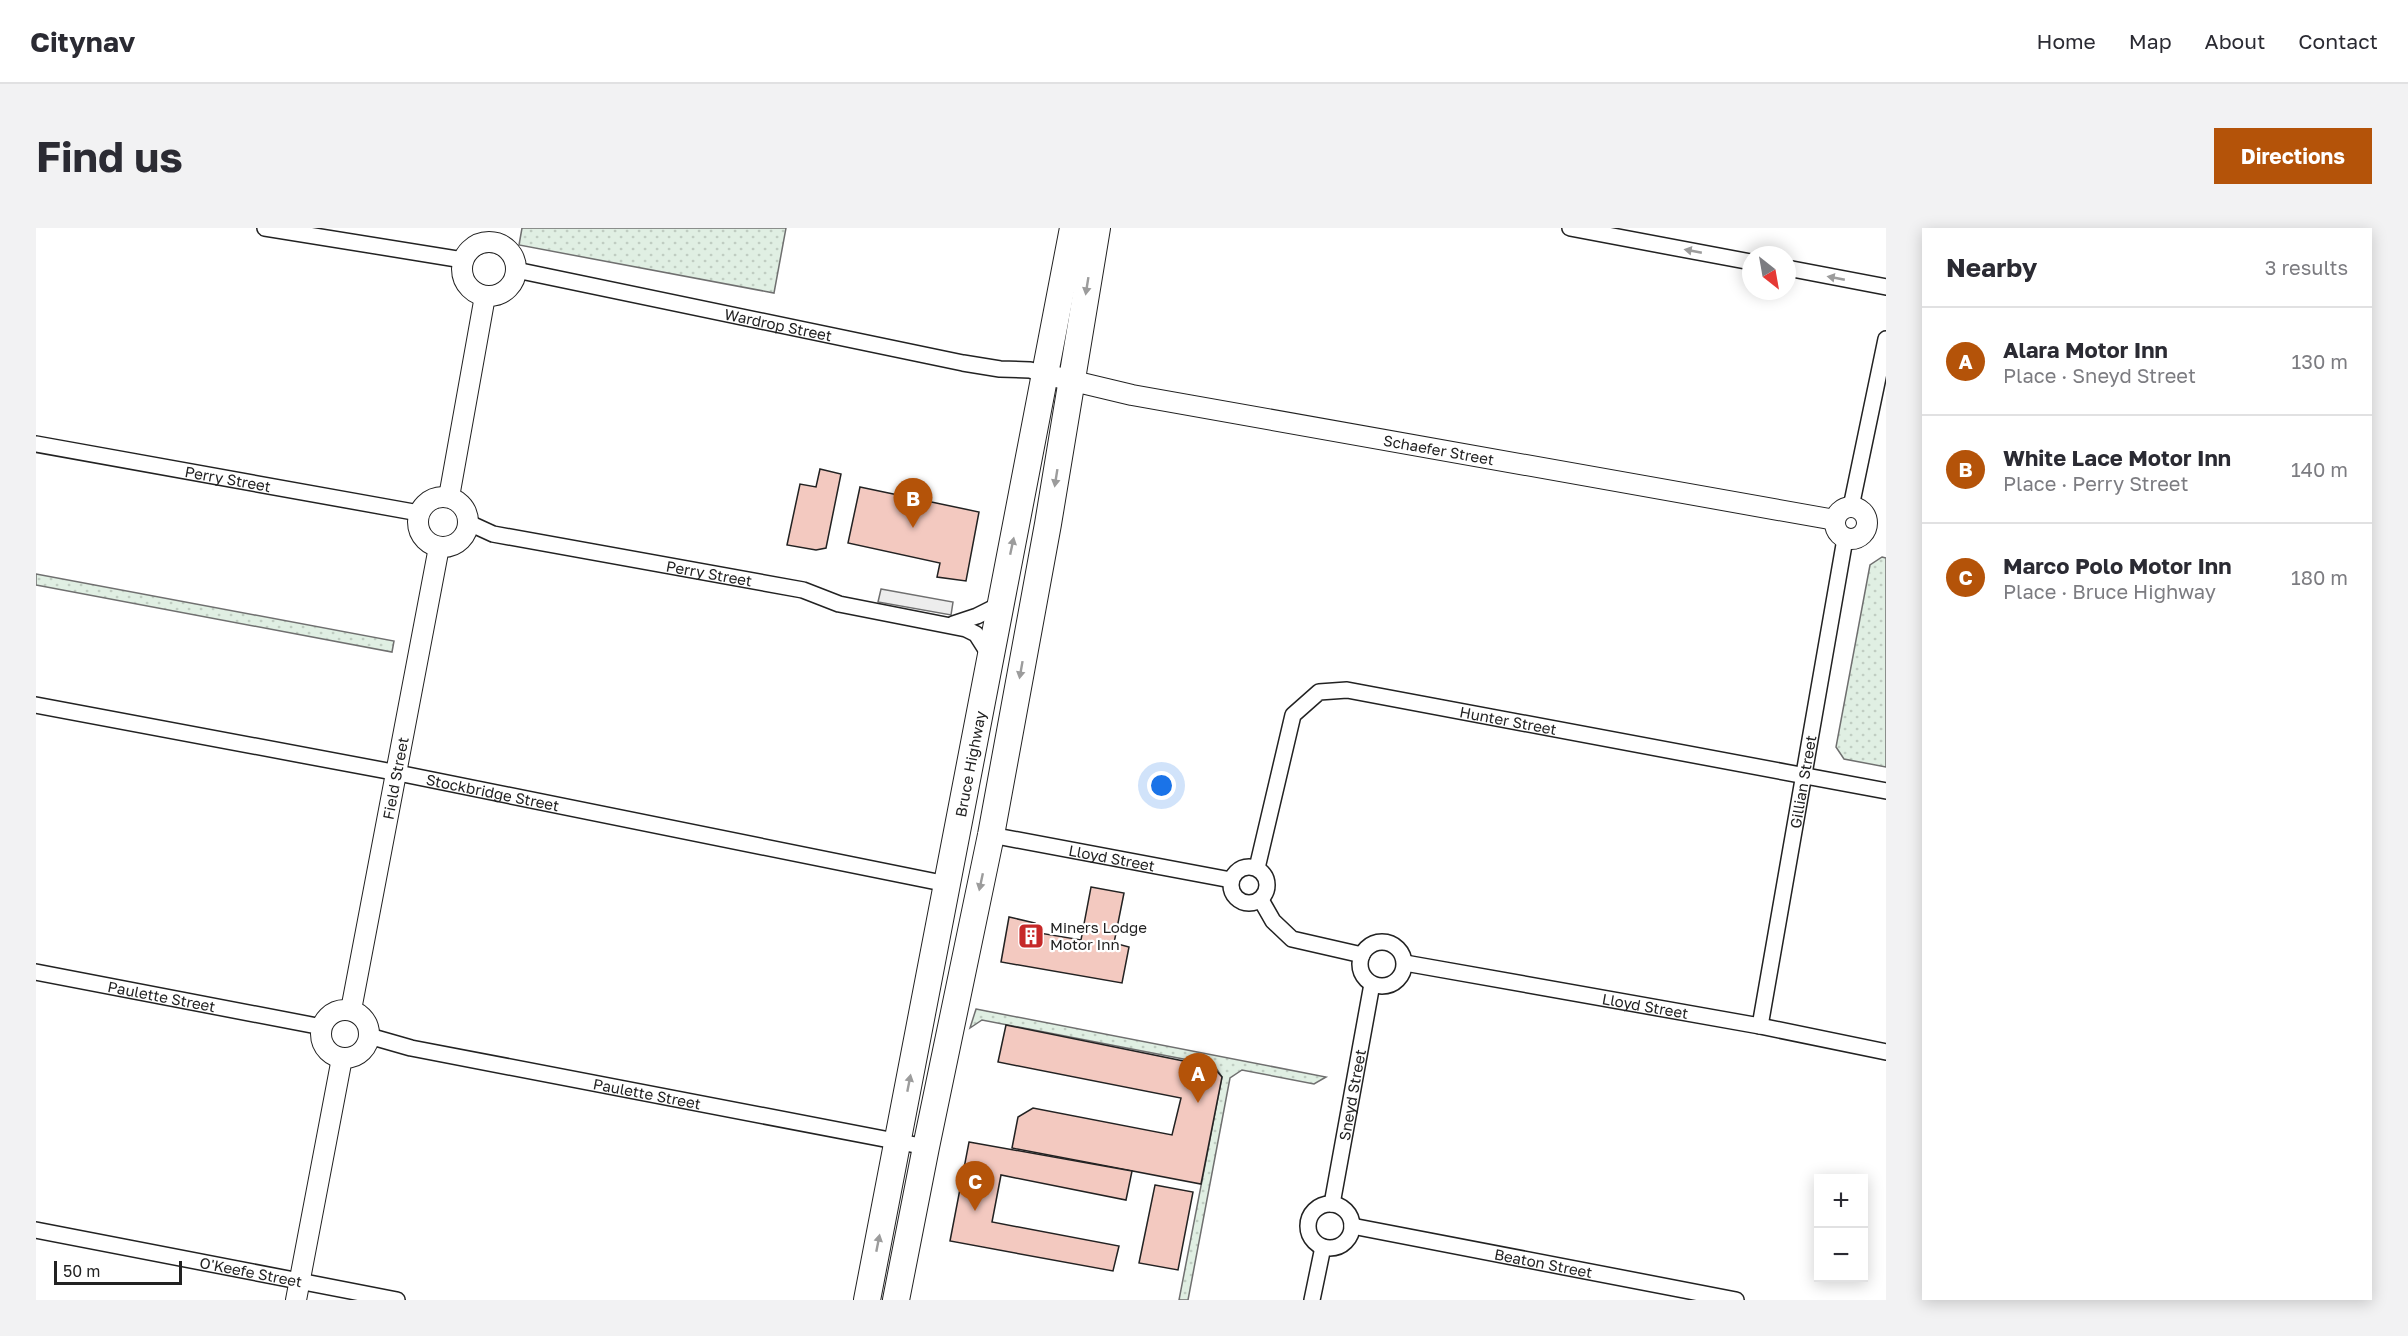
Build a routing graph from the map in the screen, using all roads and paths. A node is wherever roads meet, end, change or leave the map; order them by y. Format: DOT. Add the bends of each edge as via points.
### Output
graph roads {
  1 [pos="265,228"];
  2 [pos="1073,228"];
  3 [pos="1097,228"];
  4 [pos="1570,228"];
  5 [pos="496,235"];
  6 [pos="464,260"];
  7 [pos="1742,260"];
  8 [pos="516,270"];
  9 [pos="1796,270"];
  10 [pos="1886,287"];
  11 [pos="485,296"];
  12 [pos="1886,339"];
  13 [pos="1044,374"];
  14 [pos="1071,382"];
  15 [pos="36,444"];
  16 [pos="449,497"];
  17 [pos="1851,507"];
  18 [pos="419,513"];
  19 [pos="1834,520"];
  20 [pos="469,523"];
  21 [pos="1877,528"];
  22 [pos="1845,539"];
  23 [pos="439,547"];
  24 [pos="1001,604"];
  25 [pos="947,626"];
  26 [pos="990,656"];
  27 [pos="36,705"];
  28 [pos="398,773"];
  29 [pos="1803,776"];
  30 [pos="1886,791"];
  31 [pos="991,835"];
  32 [pos="1257,868"];
  33 [pos="1231,880"];
  34 [pos="947,884"];
  35 [pos="1261,900"];
  36 [pos="1362,955"];
  37 [pos="1405,963"];
  38 [pos="36,972"];
  39 [pos="1372,984"];
  40 [pos="351,1010"];
  41 [pos="1760,1026"];
  42 [pos="322,1027"];
  43 [pos="369,1036"];
  44 [pos="1886,1052"];
  45 [pos="342,1058"];
  46 [pos="898,1141"];
  47 [pos="926,1147"];
  48 [pos="1332,1204"];
  49 [pos="1352,1227"];
  50 [pos="36,1230"];
  51 [pos="1323,1247"];
  52 [pos="300,1280"];
  53 [pos="296,1300"];
  54 [pos="397,1300"];
  55 [pos="867,1300"];
  56 [pos="896,1300"];
  57 [pos="1312,1300"];
  58 [pos="1736,1300"];
  1 -- 6 [label="street"];
  2 -- 13 [label="highway, Bruce Highway"];
  3 -- 14 [label="highway, one-way"];
  7 -- 4 [label="street, one-way"];
  5 -- 6 [label="street" via="468,252"];
  5 -- 8 [label="street" via="511,254"];
  6 -- 11 [label="street" via="465,282 471,290"];
  8 -- 11 [label="street" via="511,285 503,292"];
  8 -- 13 [label="street, Wardrop Street" via="963,363"];
  10 -- 9 [label="street, one-way"];
  11 -- 16 [label="street"];
  12 -- 17 [label="street"];
  13 -- 14 [label="street, Schaefer Street"];
  24 -- 13 [label="highway, Bruce Highway, one-way"];
  14 -- 19 [label="street, Schaefer Street"];
  14 -- 31 [label="highway, one-way"];
  15 -- 18 [label="street, Perry Street"];
  16 -- 18 [label="street" via="431,499"];
  16 -- 20 [label="street" via="465,507"];
  17 -- 19 [label="street" via="1840,510"];
  17 -- 21 [label="street"];
  18 -- 23 [label="street" via="421,534"];
  19 -- 22 [label="street" via="1837,532"];
  20 -- 23 [label="street" via="457,543"];
  20 -- 25 [label="street, Perry Street" via="493,534 803,590 839,604"];
  21 -- 22 [label="street" via="1856,539"];
  22 -- 29 [label="street, Gillian Street"];
  23 -- 28 [label="street, Field Street"];
  24 -- 25 [label="street, Perry Street" via="970,620"];
  24 -- 26 [label="highway, Bruce Highway"];
  25 -- 26 [label="street, Perry Street" via="976,634"];
  26 -- 34 [label="highway, Bruce Highway"];
  27 -- 28 [label="street, Stockbridge Street"];
  28 -- 34 [label="street, Stockbridge Street"];
  28 -- 40 [label="street, Field Street"];
  29 -- 30 [label="street, Hunter Street"];
  29 -- 32 [label="street, Hunter Street" via="1347,690 1319,692 1293,715"];
  29 -- 41 [label="street, Gillian Street"];
  31 -- 33 [label="street, Lloyd Street"];
  31 -- 47 [label="highway, one-way"];
  32 -- 33 [label="street" via="1244,867"];
  32 -- 35 [label="street" via="1268,882"];
  33 -- 35 [label="street" via="1236,899 1249,904"];
  46 -- 34 [label="highway, Bruce Highway, one-way"];
  35 -- 36 [label="street" via="1292,939"];
  36 -- 37 [label="street" via="1373,944 1386,942 1399,949"];
  36 -- 39 [label="street" via="1360,969"];
  37 -- 39 [label="street" via="1397,981 1388,986"];
  37 -- 41 [label="street, Lloyd Street"];
  38 -- 42 [label="street, Paulette Street"];
  39 -- 48 [label="street, Sneyd Street"];
  40 -- 42 [label="street" via="333,1013"];
  40 -- 43 [label="street" via="365,1020"];
  41 -- 44 [label="street, Lloyd Street"];
  42 -- 45 [label="street" via="324,1046"];
  43 -- 45 [label="street" via="358,1054"];
  43 -- 46 [label="street, Paulette Street" via="411,1048"];
  45 -- 52 [label="street"];
  46 -- 47 [label="street, Paulette Street"];
  55 -- 46 [label="highway, Bruce Highway, one-way"];
  47 -- 56 [label="highway"];
  48 -- 49 [label="street" via="1347,1213"];
  48 -- 51 [label="street" via="1318,1208 1309,1222 1311,1236"];
  49 -- 51 [label="street" via="1344,1243"];
  49 -- 58 [label="street, Beaton Street"];
  50 -- 52 [label="street, O'Keefe Street"];
  51 -- 57 [label="street"];
  52 -- 53 [label="street"];
  52 -- 54 [label="street, O'Keefe Street"];
}
